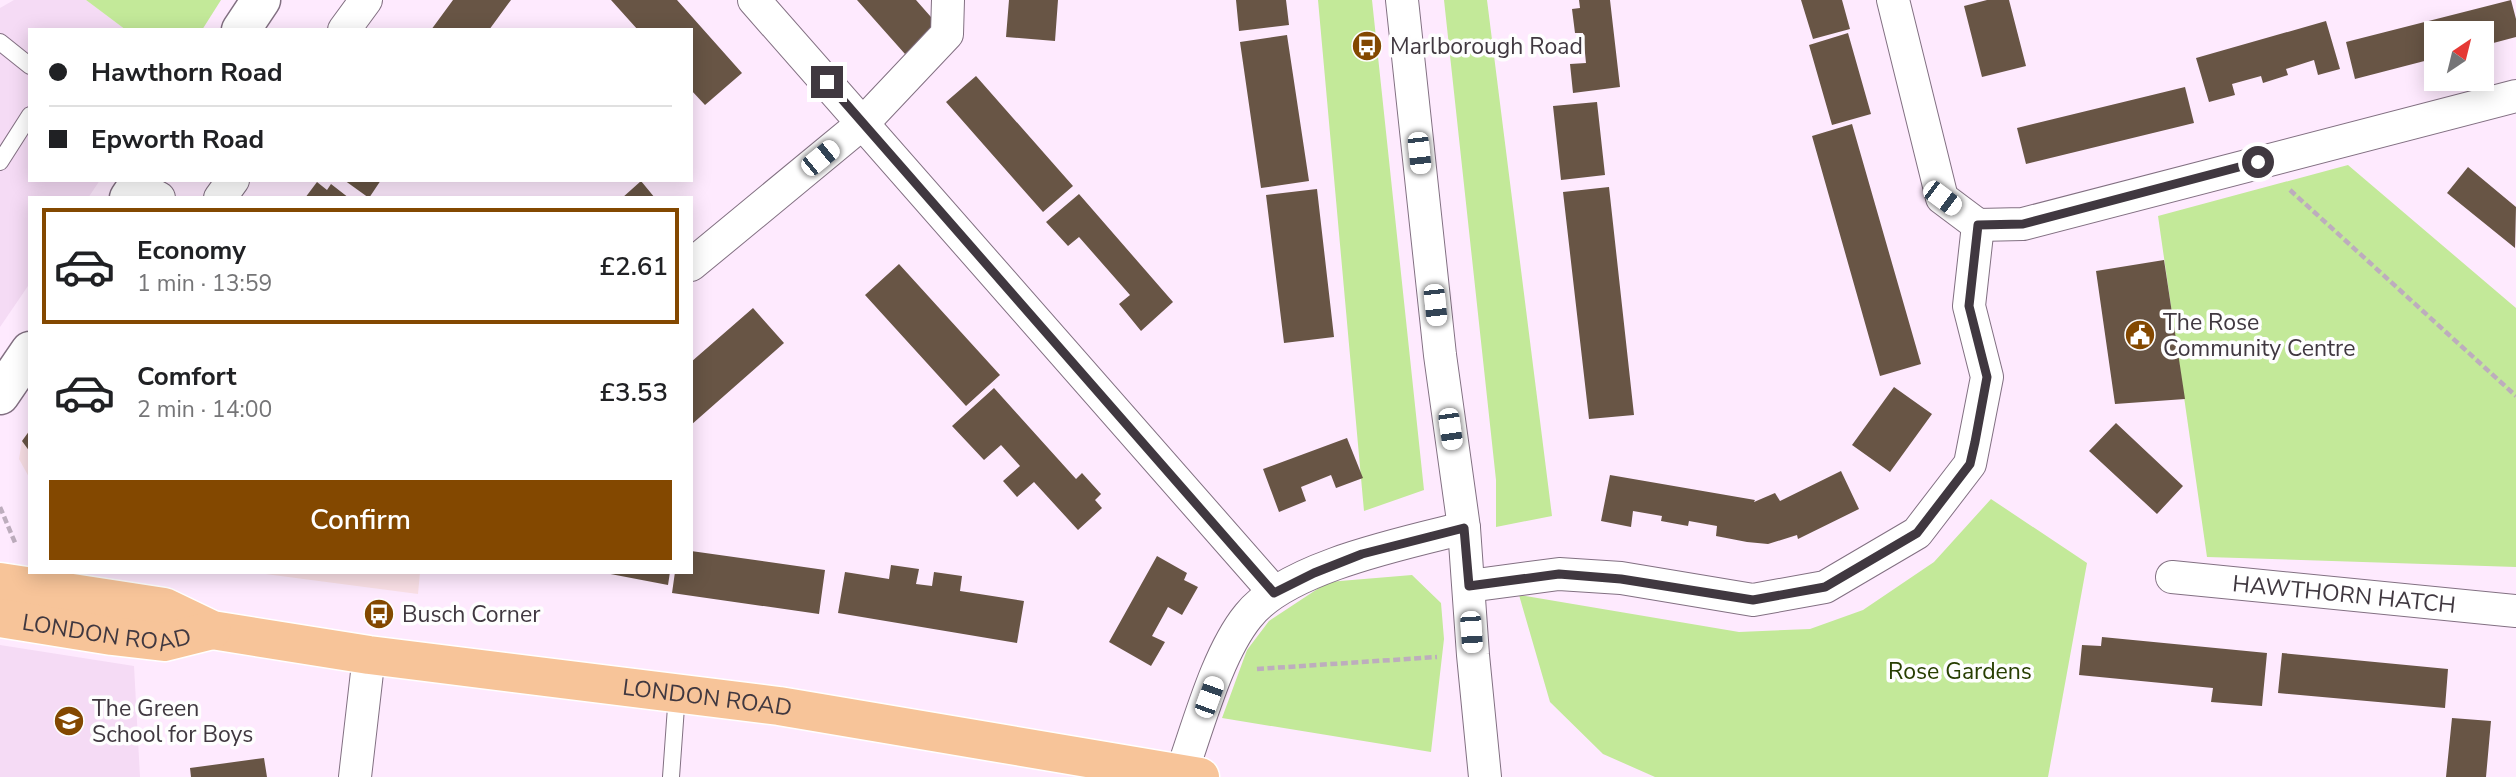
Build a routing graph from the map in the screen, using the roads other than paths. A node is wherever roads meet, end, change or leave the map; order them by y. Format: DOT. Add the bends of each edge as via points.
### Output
graph roads {
  1 [pos="261,0"];
  2 [pos="366,0"];
  3 [pos="754,0"];
  4 [pos="948,0"];
  5 [pos="1402,0"];
  6 [pos="1893,0"];
  7 [pos="242,28"];
  8 [pos="345,28"];
  9 [pos="0,42"];
  10 [pos="28,64"];
  11 [pos="2516,96"];
  12 [pos="28,118"];
  13 [pos="863,123"];
  14 [pos="0,162"];
  15 [pos="1978,225"];
  16 [pos="693,263"];
  17 [pos="28,354"];
  18 [pos="0,395"];
  19 [pos="1464,528"];
  20 [pos="10,568"];
  21 [pos="28,573"];
  22 [pos="34,574"];
  23 [pos="2172,577"];
  24 [pos="1469,586"];
  25 [pos="1274,593"];
  26 [pos="2516,611"];
  27 [pos="0,618"];
  28 [pos="212,630"];
  29 [pos="369,655"];
  30 [pos="677,693"];
  31 [pos="1190,776"];
  32 [pos="355,777"];
  33 [pos="671,777"];
  34 [pos="1485,777"];
  1 -- 7 [label="main road"];
  2 -- 8 [label="street"];
  3 -- 13 [label="street"];
  4 -- 13 [label="street" via="947,34"];
  5 -- 19 [label="street" via="1440,355"];
  6 -- 15 [label="street" via="1942,198"];
  9 -- 10 [label="lane"];
  11 -- 15 [label="street" via="2023,224"];
  12 -- 14 [label="lane"];
  13 -- 16 [label="street"];
  13 -- 25 [label="street"];
  15 -- 24 [label="street" via="1969,306 1987,377 1970,464 1917,533 1825,587 1753,600 1559,574"];
  17 -- 18 [label="main road"];
  19 -- 24 [label="street"];
  19 -- 25 [label="street" via="1362,554"];
  20 -- 21 [label="main road, LONDON ROAD"];
  22 -- 28 [label="main road, LONDON ROAD" via="164,607"];
  23 -- 26 [label="street, HAWTHORN HATCH"];
  24 -- 34 [label="street"];
  25 -- 31 [label="street" via="1248,615 1226,650"];
  27 -- 28 [label="main road, LONDON ROAD" via="164,642"];
  28 -- 29 [label="main road, LONDON ROAD"];
  29 -- 30 [label="main road, LONDON ROAD"];
  29 -- 32 [label="street"];
  30 -- 31 [label="main road, LONDON ROAD"];
  30 -- 33 [label="lane"];
}
